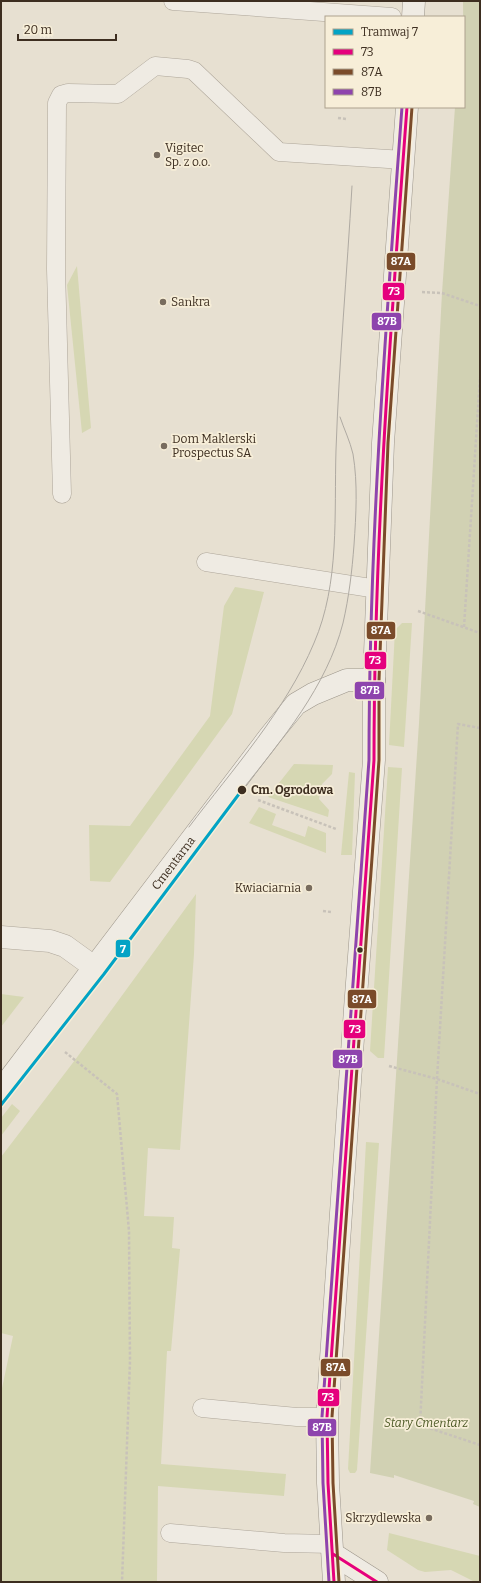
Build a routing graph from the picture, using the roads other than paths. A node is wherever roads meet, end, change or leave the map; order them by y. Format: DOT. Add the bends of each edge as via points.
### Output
graph roads {
  1 [pos="173,1"];
  2 [pos="414,1"];
  3 [pos="378,16"];
  4 [pos="413,16"];
  5 [pos="407,108"];
  6 [pos="404,160"];
  7 [pos="62,494"];
  8 [pos="206,562"];
  9 [pos="377,589"];
  10 [pos="374,680"];
  11 [pos="1,937"];
  12 [pos="94,967"];
  13 [pos="1,1090"];
  14 [pos="202,1408"];
  15 [pos="327,1417"];
  16 [pos="170,1533"];
  17 [pos="333,1549"];
  18 [pos="334,1582"];
  19 [pos="377,1582"];
  1 -- 3 [label="lane"];
  2 -- 4 [label="main road"];
  5 -- 6 [label="main road"];
  6 -- 7 [label="lane" via="279,152 194,71 188,69 155,66 118,94 60,95 57,103 56,269"];
  6 -- 9 [label="main road" via="383,444"];
  8 -- 9 [label="lane"];
  9 -- 10 [label="main road"];
  10 -- 12 [label="main road, Cmentarna" via="348,680 296,704"];
  10 -- 15 [label="main road" via="374,760"];
  11 -- 12 [label="main road" via="65,946"];
  12 -- 13 [label="main road, Cmentarna"];
  14 -- 15 [label="lane"];
  15 -- 17 [label="main road" via="327,1462"];
  16 -- 17 [label="lane"];
  17 -- 18 [label="main road"];
  17 -- 19 [label="main road"];
}
